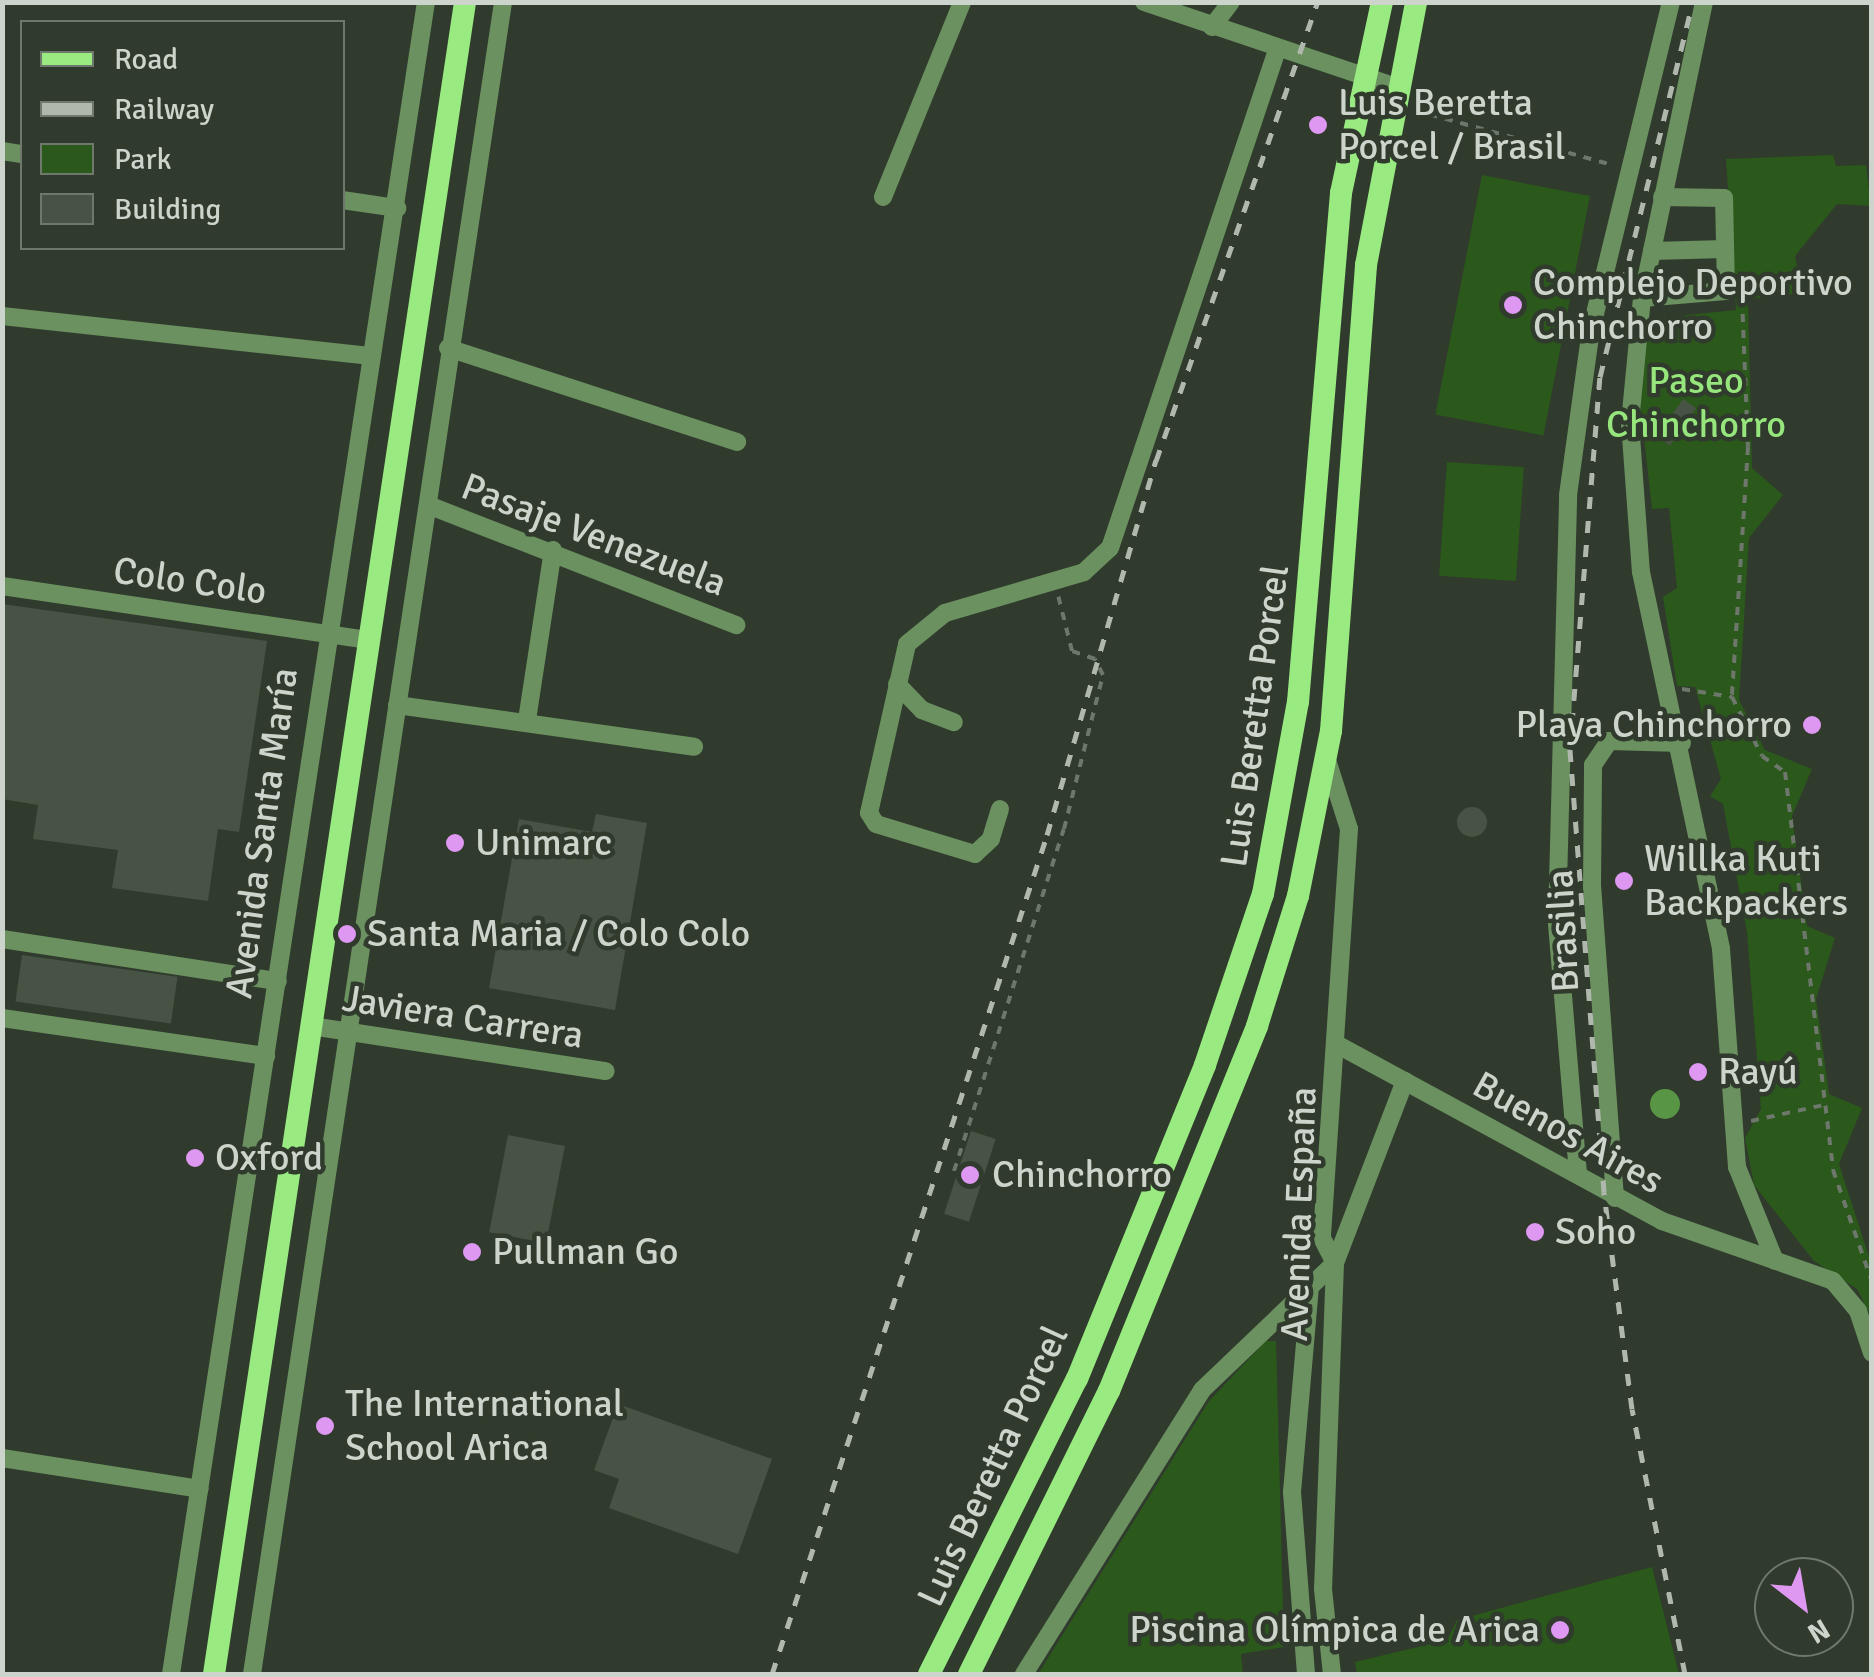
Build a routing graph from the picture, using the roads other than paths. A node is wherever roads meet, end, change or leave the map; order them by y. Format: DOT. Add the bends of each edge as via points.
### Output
graph roads {
  1 [pos="426,2"];
  2 [pos="465,2"];
  3 [pos="503,2"];
  4 [pos="962,2"];
  5 [pos="1144,2"];
  6 [pos="1231,2"];
  7 [pos="1382,2"];
  8 [pos="1416,2"];
  9 [pos="1671,2"];
  10 [pos="1704,2"];
  11 [pos="1212,27"];
  12 [pos="1277,50"];
  13 [pos="1361,80"];
  14 [pos="1392,95"];
  15 [pos="883,196"];
  16 [pos="1662,198"];
  17 [pos="345,200"];
  18 [pos="397,208"];
  19 [pos="1725,249"];
  20 [pos="1652,251"];
  21 [pos="1642,298"];
  22 [pos="2,316"];
  23 [pos="448,348"];
  24 [pos="372,356"];
  25 [pos="737,442"];
  26 [pos="428,505"];
  27 [pos="553,550"];
  28 [pos="2,586"];
  29 [pos="736,625"];
  30 [pos="324,634"];
  31 [pos="367,640"];
  32 [pos="896,684"];
  33 [pos="397,705"];
  34 [pos="527,720"];
  35 [pos="954,722"];
  36 [pos="1682,743"];
  37 [pos="694,747"];
  38 [pos="1327,760"];
  39 [pos="1000,808"];
  40 [pos="2,939"];
  41 [pos="278,981"];
  42 [pos="2,1018"];
  43 [pos="311,1026"];
  44 [pos="349,1032"];
  45 [pos="1338,1044"];
  46 [pos="266,1056"];
  47 [pos="606,1072"];
  48 [pos="1405,1081"];
  49 [pos="1578,1174"];
  50 [pos="1616,1198"];
  51 [pos="1775,1261"];
  52 [pos="1334,1263"];
  53 [pos="1310,1285"];
  54 [pos="1287,1306"];
  55 [pos="1307,1330"];
  56 [pos="1872,1353"];
  57 [pos="2,1458"];
  58 [pos="200,1490"];
  59 [pos="171,1674"];
  60 [pos="214,1674"];
  61 [pos="252,1674"];
  62 [pos="929,1674"];
  63 [pos="970,1674"];
  64 [pos="1024,1674"];
  65 [pos="1306,1674"];
  66 [pos="1332,1674"];
  1 -- 18 [label="street, Avenida Santa María"];
  2 -- 31 [label="main road, Avenida Santa María"];
  3 -- 23 [label="street"];
  4 -- 15 [label="street"];
  5 -- 11 [label="street"];
  6 -- 11 [label="street"];
  7 -- 13 [label="main road, Luis Beretta Porcel"];
  8 -- 14 [label="main road, Luis Beretta Porcel"];
  9 -- 49 [label="street" via="1588,347 1568,494 1557,922"];
  10 -- 16 [label="street"];
  11 -- 12 [label="street"];
  12 -- 13 [label="street"];
  12 -- 32 [label="street" via="1110,548 1084,572 926,622 907,644"];
  13 -- 14 [label="street"];
  13 -- 62 [label="main road, Luis Beretta Porcel" via="1330,280 1298,702 1263,894 1206,1065 1070,1394"];
  14 -- 38 [label="main road, Luis Beretta Porcel" via="1362,296"];
  16 -- 19 [label="street" via="1724,198"];
  16 -- 20 [label="street"];
  17 -- 18 [label="street"];
  18 -- 24 [label="street, Avenida Santa María"];
  19 -- 20 [label="street"];
  19 -- 21 [label="street" via="1726,292"];
  20 -- 21 [label="street"];
  21 -- 36 [label="street" via="1630,423 1641,572"];
  22 -- 24 [label="street"];
  23 -- 25 [label="street"];
  23 -- 26 [label="street"];
  24 -- 30 [label="street, Avenida Santa María"];
  26 -- 27 [label="street, Pasaje Venezuela"];
  26 -- 33 [label="street"];
  27 -- 29 [label="street, Pasaje Venezuela"];
  27 -- 34 [label="street"];
  28 -- 30 [label="street, Colo Colo"];
  30 -- 31 [label="street, Colo Colo"];
  30 -- 41 [label="street, Avenida Santa María"];
  31 -- 43 [label="main road, Avenida Santa María"];
  32 -- 35 [label="street"];
  32 -- 39 [label="street" via="866,802 876,824 974,854 991,839"];
  33 -- 34 [label="street"];
  33 -- 44 [label="street"];
  34 -- 37 [label="street"];
  36 -- 50 [label="street, Brasilia" via="1610,741 1593,765 1592,887"];
  36 -- 51 [label="street" via="1721,949 1744,1196"];
  38 -- 45 [label="street, Avenida España" via="1349,829"];
  38 -- 63 [label="main road, Luis Beretta Porcel" via="1287,937 1235,1084 1089,1436"];
  40 -- 41 [label="street"];
  41 -- 46 [label="street, Avenida Santa María"];
  42 -- 46 [label="street"];
  43 -- 44 [label="street, Javiera Carrera"];
  43 -- 60 [label="main road, Avenida Santa María"];
  44 -- 47 [label="street, Javiera Carrera"];
  44 -- 61 [label="street"];
  45 -- 48 [label="street, Buenos Aires"];
  45 -- 52 [label="street, Avenida España" via="1322,1238"];
  46 -- 58 [label="street, Avenida Santa María"];
  48 -- 49 [label="street, Buenos Aires"];
  48 -- 52 [label="street"];
  49 -- 50 [label="street, Buenos Aires"];
  50 -- 51 [label="street, Buenos Aires"];
  51 -- 56 [label="street, Buenos Aires" via="1849,1296"];
  52 -- 53 [label="street"];
  52 -- 66 [label="street, Avenida España" via="1323,1588"];
  53 -- 54 [label="street"];
  53 -- 55 [label="street, Avenida España"];
  54 -- 55 [label="street"];
  54 -- 64 [label="street" via="1202,1390"];
  55 -- 65 [label="street, Avenida España" via="1292,1492"];
  57 -- 58 [label="street"];
  58 -- 59 [label="street, Avenida Santa María"];
}
